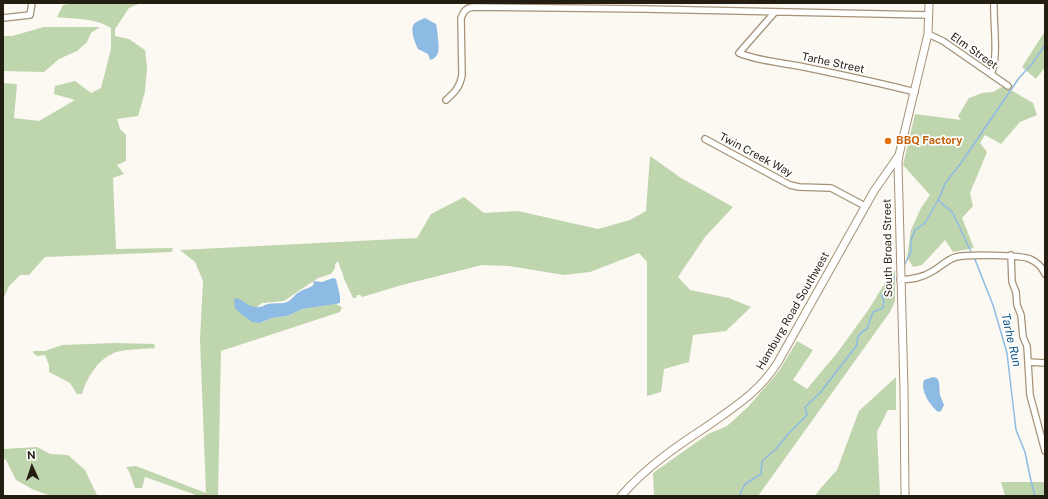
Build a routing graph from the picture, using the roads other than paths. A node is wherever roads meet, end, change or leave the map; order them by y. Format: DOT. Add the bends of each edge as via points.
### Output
graph roads {
  1 [pos="32,3"];
  2 [pos="929,3"];
  3 [pos="994,3"];
  4 [pos="645,6"];
  5 [pos="776,12"];
  6 [pos="929,15"];
  7 [pos="3,18"];
  8 [pos="928,34"];
  9 [pos="991,74"];
  10 [pos="1008,86"];
  11 [pos="915,92"];
  12 [pos="446,100"];
  13 [pos="705,139"];
  14 [pos="899,156"];
  15 [pos="865,206"];
  16 [pos="1011,255"];
  17 [pos="1045,274"];
  18 [pos="900,280"];
  19 [pos="1028,362"];
  20 [pos="1045,363"];
  21 [pos="1045,451"];
  22 [pos="621,496"];
  23 [pos="905,496"];
  1 -- 7 [label="street" via="30,15"];
  2 -- 6 [label="street, South Broad Street"];
  3 -- 9 [label="street" via="994,53"];
  4 -- 5 [label="street"];
  4 -- 12 [label="street" via="467,8 461,18 462,75 457,90"];
  5 -- 6 [label="street"];
  5 -- 11 [label="street, Tarhe Street" via="739,53"];
  6 -- 8 [label="street, South Broad Street"];
  8 -- 9 [label="street, Elm Street" via="943,41"];
  8 -- 11 [label="street, South Broad Street"];
  9 -- 10 [label="street, Elm Street"];
  11 -- 14 [label="street, South Broad Street"];
  13 -- 15 [label="street, Twin Creek Way" via="790,185 831,188"];
  14 -- 15 [label="street, Hamburg Road Southwest"];
  14 -- 18 [label="street, South Broad Street"];
  15 -- 22 [label="street, Hamburg Road Southwest" via="778,362 763,383 739,404 658,460"];
  16 -- 17 [label="street" via="1034,260"];
  16 -- 18 [label="street" via="957,257 925,276"];
  16 -- 19 [label="street" via="1012,282 1016,292 1016,305 1022,315 1022,337 1028,346"];
  18 -- 23 [label="street, South Broad Street"];
  19 -- 20 [label="street"];
  19 -- 21 [label="street" via="1030,394"];
}
